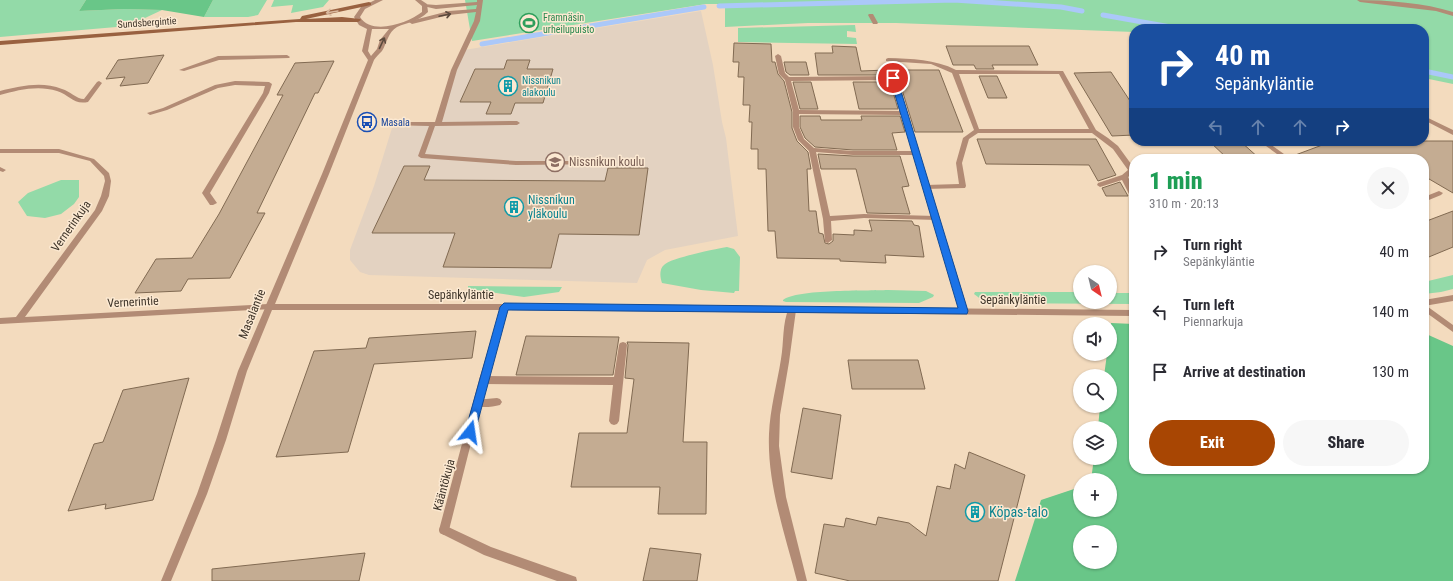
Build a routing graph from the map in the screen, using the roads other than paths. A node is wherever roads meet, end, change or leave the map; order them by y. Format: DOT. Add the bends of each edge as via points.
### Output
graph roads {
  1 [pos="380,0"];
  2 [pos="418,0"];
  3 [pos="1360,0"];
  4 [pos="480,1"];
  5 [pos="369,4"];
  6 [pos="425,5"];
  7 [pos="479,10"];
  8 [pos="1453,14"];
  9 [pos="871,15"];
  10 [pos="296,20"];
  11 [pos="358,20"];
  12 [pos="412,22"];
  13 [pos="875,23"];
  14 [pos="370,27"];
  15 [pos="394,27"];
  16 [pos="0,43"];
  17 [pos="778,56"];
  18 [pos="287,57"];
  19 [pos="371,60"];
  20 [pos="888,60"];
  21 [pos="182,70"];
  22 [pos="891,70"];
  23 [pos="955,72"];
  24 [pos="893,78"];
  25 [pos="788,79"];
  26 [pos="99,84"];
  27 [pos="0,92"];
  28 [pos="796,112"];
  29 [pos="150,113"];
  30 [pos="904,113"];
  31 [pos="1429,121"];
  32 [pos="436,123"];
  33 [pos="517,123"];
  34 [pos="386,124"];
  35 [pos="977,131"];
  36 [pos="1093,131"];
  37 [pos="1453,133"];
  38 [pos="1269,146"];
  39 [pos="812,150"];
  40 [pos="0,151"];
  41 [pos="916,153"];
  42 [pos="1281,154"];
  43 [pos="613,163"];
  44 [pos="1129,164"];
  45 [pos="1129,173"];
  46 [pos="1124,177"];
  47 [pos="1100,185"];
  48 [pos="1129,186"];
  49 [pos="926,187"];
  50 [pos="1439,193"];
  51 [pos="1429,198"];
  52 [pos="213,203"];
  53 [pos="827,218"];
  54 [pos="935,218"];
  55 [pos="828,240"];
  56 [pos="1453,298"];
  57 [pos="1429,302"];
  58 [pos="268,307"];
  59 [pos="504,307"];
  60 [pos="792,310"];
  61 [pos="964,311"];
  62 [pos="1429,311"];
  63 [pos="1129,313"];
  64 [pos="18,320"];
  65 [pos="0,321"];
  66 [pos="1453,329"];
  67 [pos="623,345"];
  68 [pos="483,380"];
  69 [pos="618,381"];
  70 [pos="497,402"];
  71 [pos="478,403"];
  72 [pos="614,421"];
  73 [pos="166,581"];
  74 [pos="572,581"];
  75 [pos="802,581"];
  1 -- 5 [label="street"];
  2 -- 6 [label="street"];
  3 -- 8 [label="street" via="1437,9"];
  4 -- 6 [label="street" via="436,7"];
  4 -- 7 [label="street"];
  5 -- 10 [label="main road, Sundsbergintie, one-way"];
  5 -- 11 [label="street" via="358,14"];
  6 -- 12 [label="street" via="424,12"];
  12 -- 7 [label="street, one-way"];
  7 -- 32 [label="street" via="477,21 454,70"];
  9 -- 13 [label="street"];
  10 -- 11 [label="main road, Sundsbergintie"];
  10 -- 16 [label="main road, Sundsbergintie"];
  11 -- 14 [label="street"];
  12 -- 15 [label="street"];
  14 -- 15 [label="street"];
  14 -- 19 [label="street" via="365,51"];
  19 -- 15 [label="street, Masalantie, one-way"];
  17 -- 25 [label="street" via="782,74"];
  18 -- 21 [label="street" via="218,58"];
  19 -- 58 [label="street, Masalantie"];
  20 -- 23 [label="street" via="927,61"];
  22 -- 24 [label="street"];
  23 -- 35 [label="street"];
  23 -- 36 [label="street" via="1061,72"];
  24 -- 25 [label="street"];
  24 -- 30 [label="street"];
  25 -- 28 [label="street"];
  26 -- 27 [label="street" via="86,100 78,101 62,90 46,86"];
  28 -- 30 [label="street"];
  28 -- 39 [label="street" via="796,127 801,140"];
  29 -- 52 [label="street" via="218,86 235,83 269,84 206,193"];
  30 -- 41 [label="street"];
  31 -- 37 [label="street"];
  32 -- 33 [label="street"];
  32 -- 34 [label="street"];
  32 -- 43 [label="street" via="421,156 516,163"];
  35 -- 36 [label="street"];
  35 -- 49 [label="street" via="966,138 959,163 962,186"];
  36 -- 44 [label="street" via="1107,138"];
  38 -- 42 [label="street"];
  39 -- 41 [label="street"];
  39 -- 53 [label="street"];
  40 -- 64 [label="street, Vernerinkuja" via="59,151 76,154 92,160 107,175 108,181 98,211"];
  41 -- 49 [label="street"];
  45 -- 46 [label="street"];
  46 -- 47 [label="street"];
  46 -- 48 [label="street"];
  49 -- 54 [label="street"];
  50 -- 51 [label="street"];
  53 -- 54 [label="street"];
  53 -- 55 [label="street"];
  54 -- 61 [label="street"];
  56 -- 57 [label="street"];
  58 -- 59 [label="street, Sepänkyläntie"];
  58 -- 64 [label="street, Vernerintie"];
  58 -- 73 [label="street, Masalantie" via="189,529"];
  59 -- 60 [label="street, Sepänkyläntie"];
  59 -- 68 [label="street, Kääntökuja"];
  60 -- 61 [label="street, Sepänkyläntie"];
  60 -- 75 [label="street" via="778,399 774,446 780,494"];
  61 -- 63 [label="street, Sepänkyläntie"];
  62 -- 66 [label="street"];
  64 -- 65 [label="street, Vernerintie"];
  67 -- 69 [label="street"];
  68 -- 69 [label="street"];
  68 -- 71 [label="street, Kääntökuja"];
  69 -- 72 [label="street"];
  70 -- 71 [label="street"];
  71 -- 74 [label="street, Kääntökuja" via="444,530 488,551"];
}
